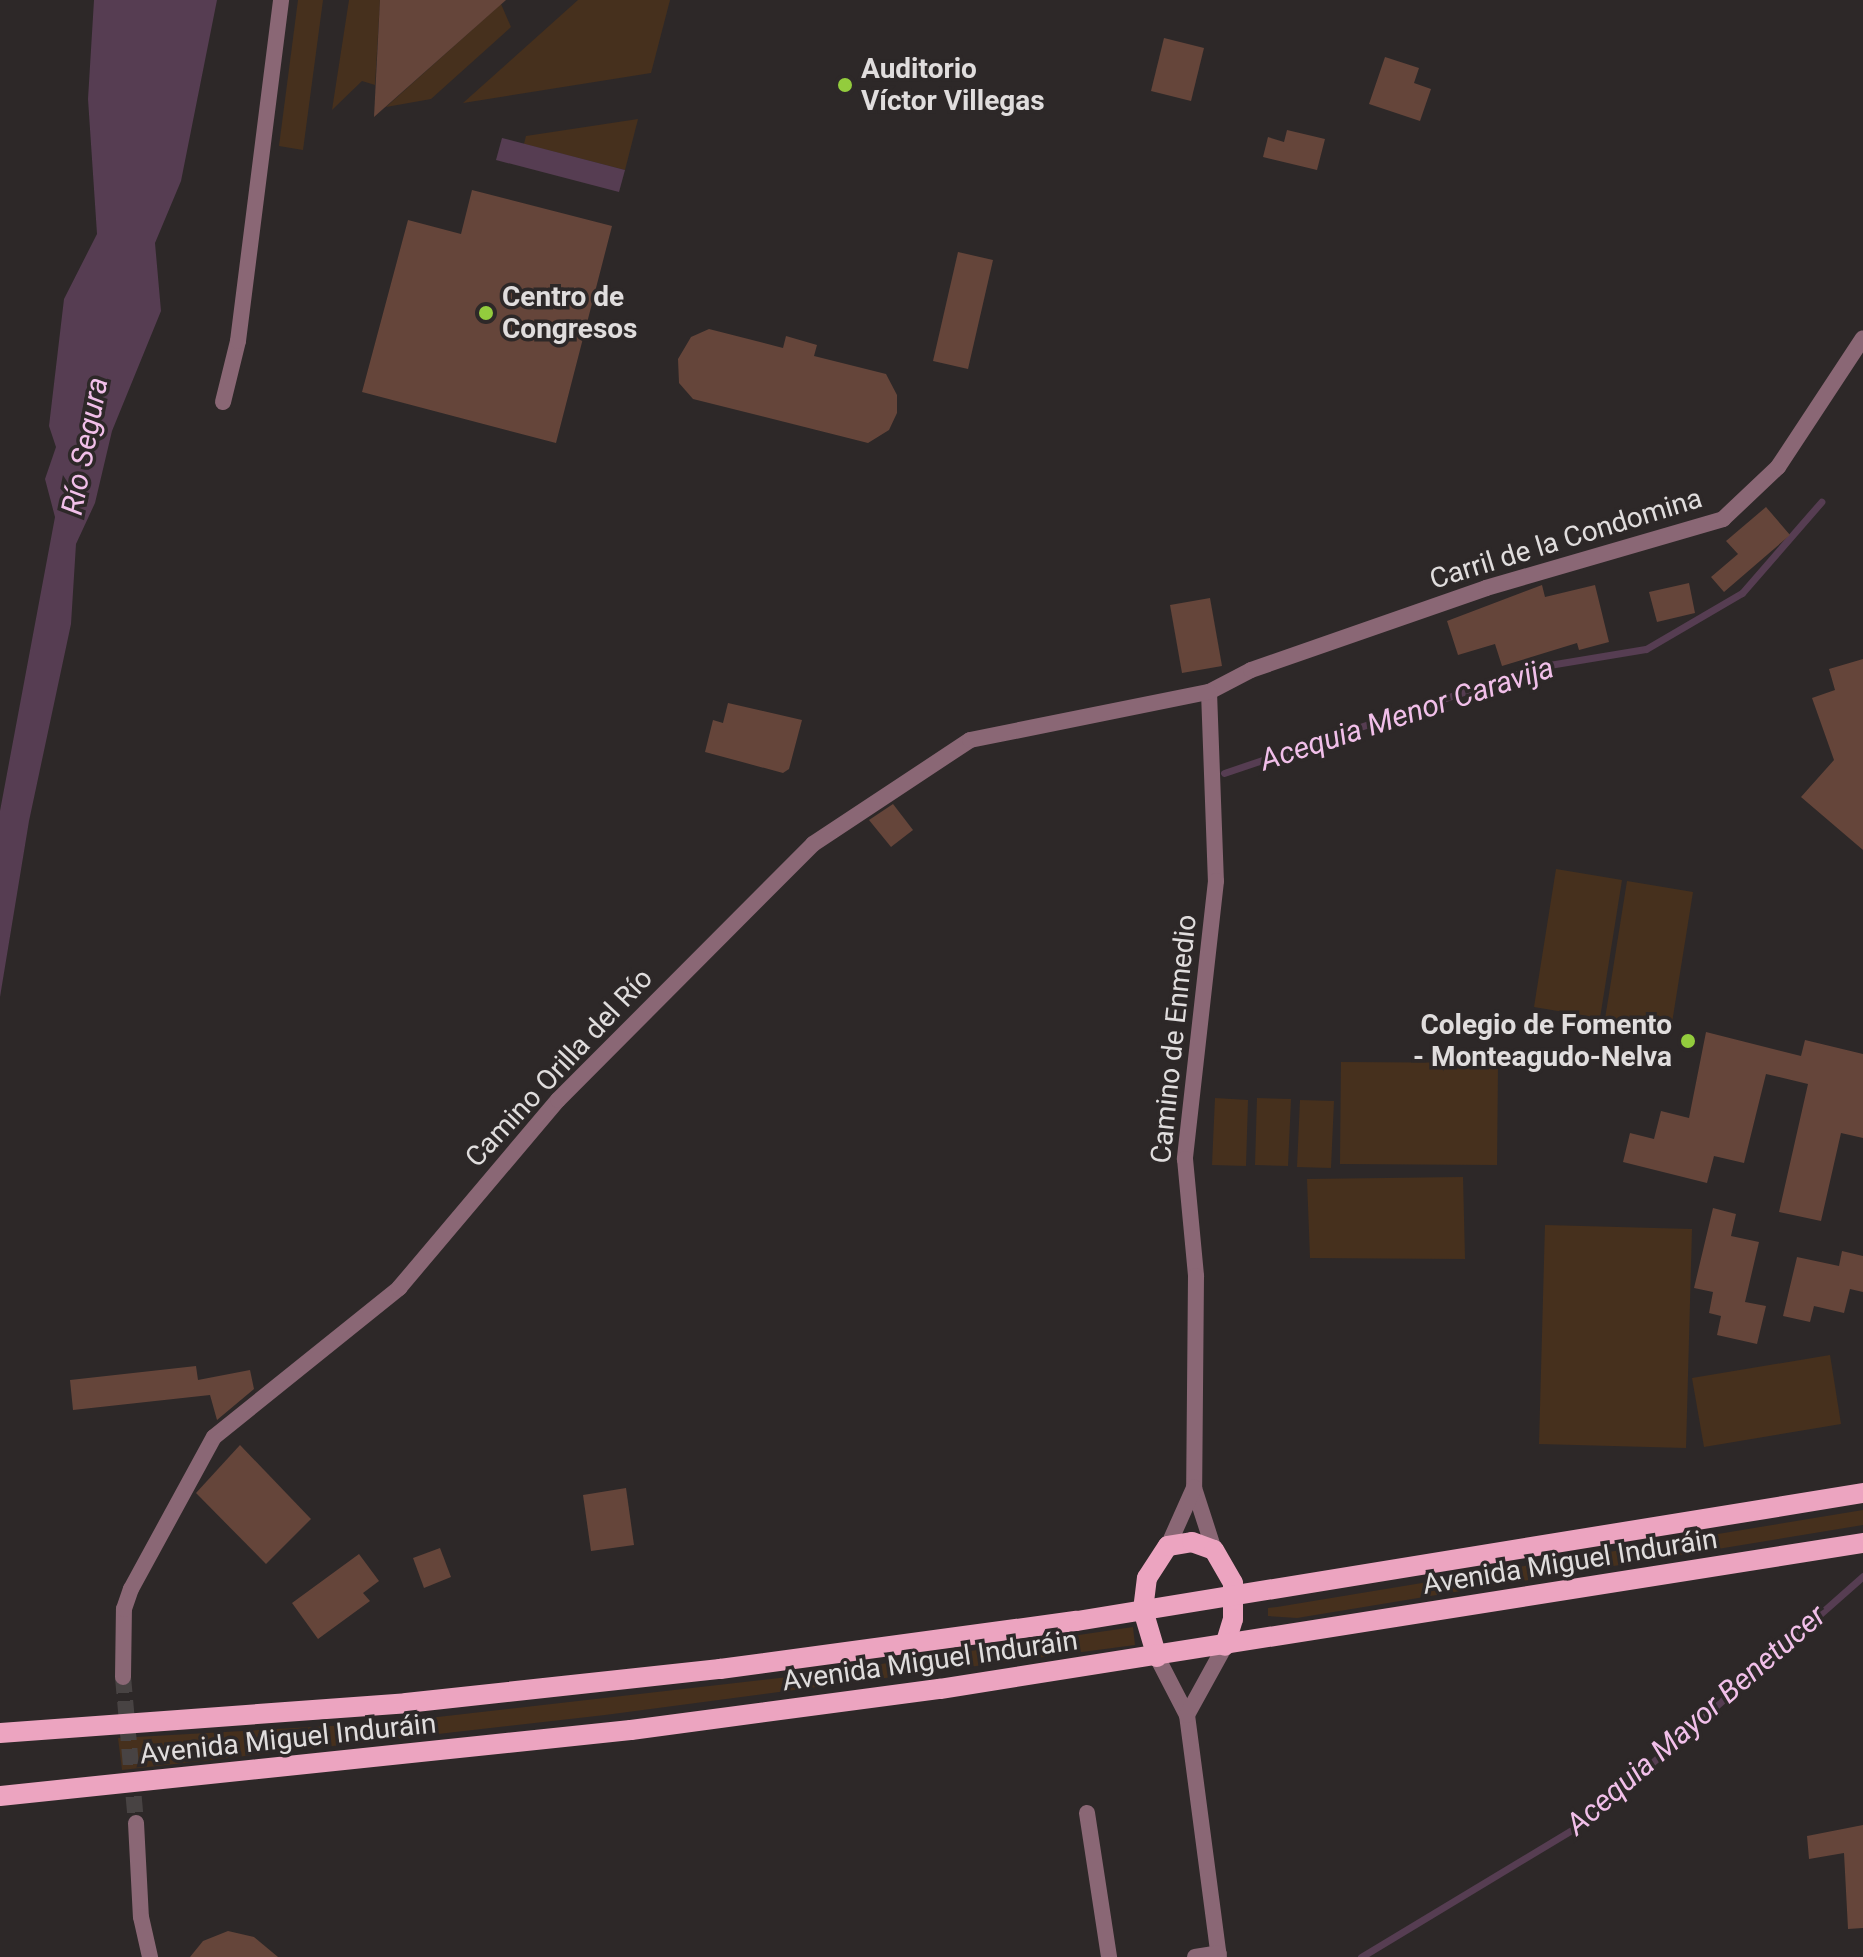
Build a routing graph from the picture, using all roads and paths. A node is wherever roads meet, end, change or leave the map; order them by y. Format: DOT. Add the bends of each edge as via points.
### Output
graph roads {
  1 [pos="281,0"];
  2 [pos="1863,338"];
  3 [pos="223,402"];
  4 [pos="1209,692"];
  5 [pos="1194,1488"];
  6 [pos="1863,1493"];
  7 [pos="1863,1543"];
  8 [pos="1168,1546"];
  9 [pos="1214,1550"];
  10 [pos="1234,1595"];
  11 [pos="1143,1610"];
  12 [pos="1225,1646"];
  13 [pos="1157,1657"];
  14 [pos="123,1677"];
  15 [pos="1187,1715"];
  16 [pos="0,1733"];
  17 [pos="0,1796"];
  18 [pos="1087,1813"];
  19 [pos="136,1823"];
  20 [pos="1219,1955"];
  21 [pos="150,1957"];
  22 [pos="1109,1957"];
  23 [pos="1195,1957"];
  1 -- 3 [label="street" via="238,341"];
  2 -- 4 [label="street, Carril de la Condomina" via="1778,467 1723,519 1486,588 1251,670"];
  4 -- 5 [label="street, Camino de Enmedio" via="1216,881 1185,1159 1196,1276"];
  4 -- 14 [label="street, Camino Orilla del Río" via="970,740 813,844 558,1100 399,1288 214,1437 131,1589 124,1609"];
  5 -- 8 [label="street"];
  5 -- 9 [label="street"];
  6 -- 10 [label="main road, Avenida Miguel Induráin"];
  7 -- 12 [label="main road, Avenida Miguel Induráin"];
  8 -- 9 [label="main road" via="1192,1542"];
  8 -- 11 [label="main road" via="1147,1578"];
  9 -- 10 [label="main road"];
  10 -- 11 [label="main road, Avenida Miguel Induráin"];
  10 -- 12 [label="main road"];
  11 -- 13 [label="main road"];
  11 -- 16 [label="main road, Avenida Miguel Induráin" via="574,1686"];
  12 -- 13 [label="main road, Avenida Miguel Induráin"];
  12 -- 15 [label="street"];
  13 -- 15 [label="street"];
  13 -- 17 [label="main road, Avenida Miguel Induráin" via="631,1730"];
  15 -- 20 [label="street"];
  18 -- 22 [label="street"];
  19 -- 21 [label="street" via="141,1917"];
  20 -- 23 [label="street"];
}
